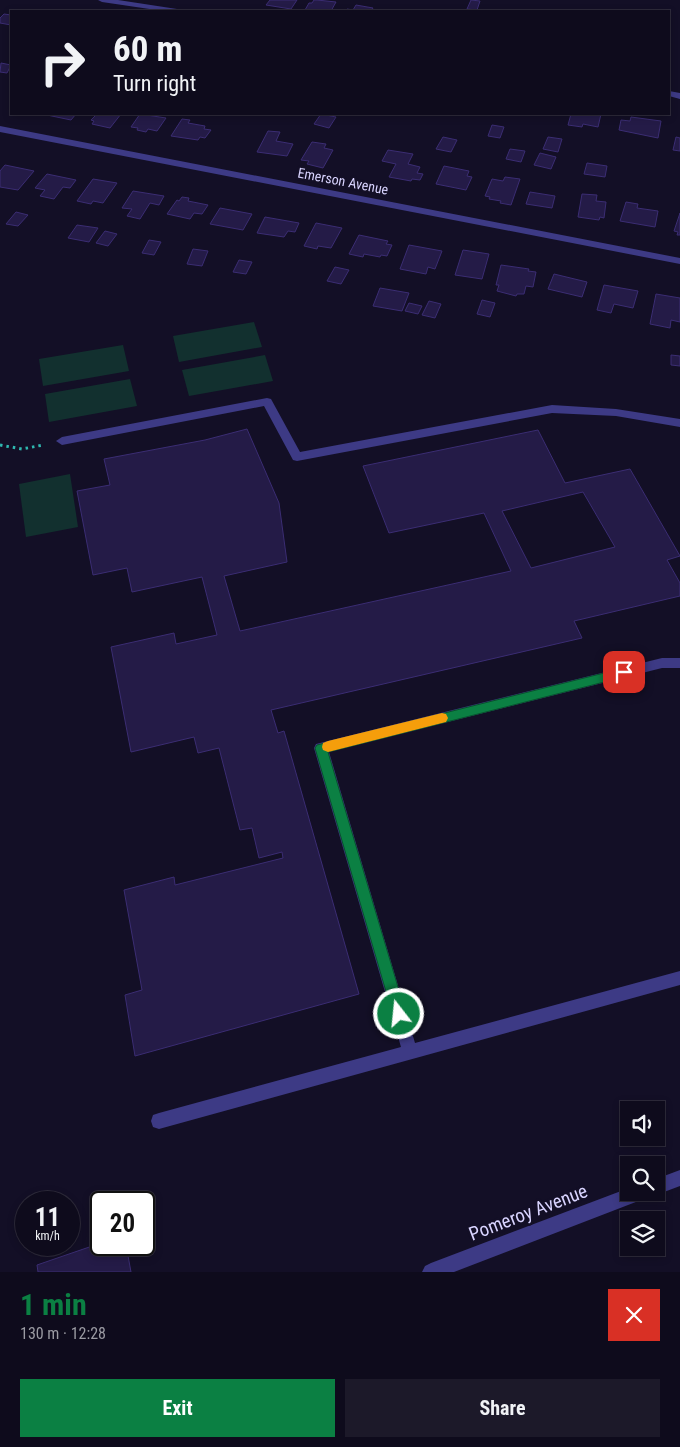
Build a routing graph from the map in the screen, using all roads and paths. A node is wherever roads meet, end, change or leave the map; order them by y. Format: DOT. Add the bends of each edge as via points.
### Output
graph roads {
  1 [pos="102,0"];
  2 [pos="170,10"];
  3 [pos="0,129"];
  4 [pos="680,261"];
  5 [pos="680,423"];
  6 [pos="62,441"];
  7 [pos="0,445"];
  8 [pos="680,663"];
  9 [pos="680,978"];
  10 [pos="410,1052"];
  11 [pos="159,1121"];
  12 [pos="680,1178"];
  13 [pos="665,1184"];
  14 [pos="620,1200"];
  15 [pos="431,1272"];
  1 -- 2 [label="street"];
  3 -- 4 [label="street, Emerson Avenue"];
  5 -- 6 [label="street" via="592,409 552,408 297,456 267,402"];
  6 -- 7 [label="path" via="27,449"];
  8 -- 10 [label="street" via="662,663 321,748"];
  9 -- 10 [label="street"];
  10 -- 11 [label="street"];
  12 -- 13 [label="street"];
  14 -- 15 [label="street, Pomeroy Avenue"];
}
